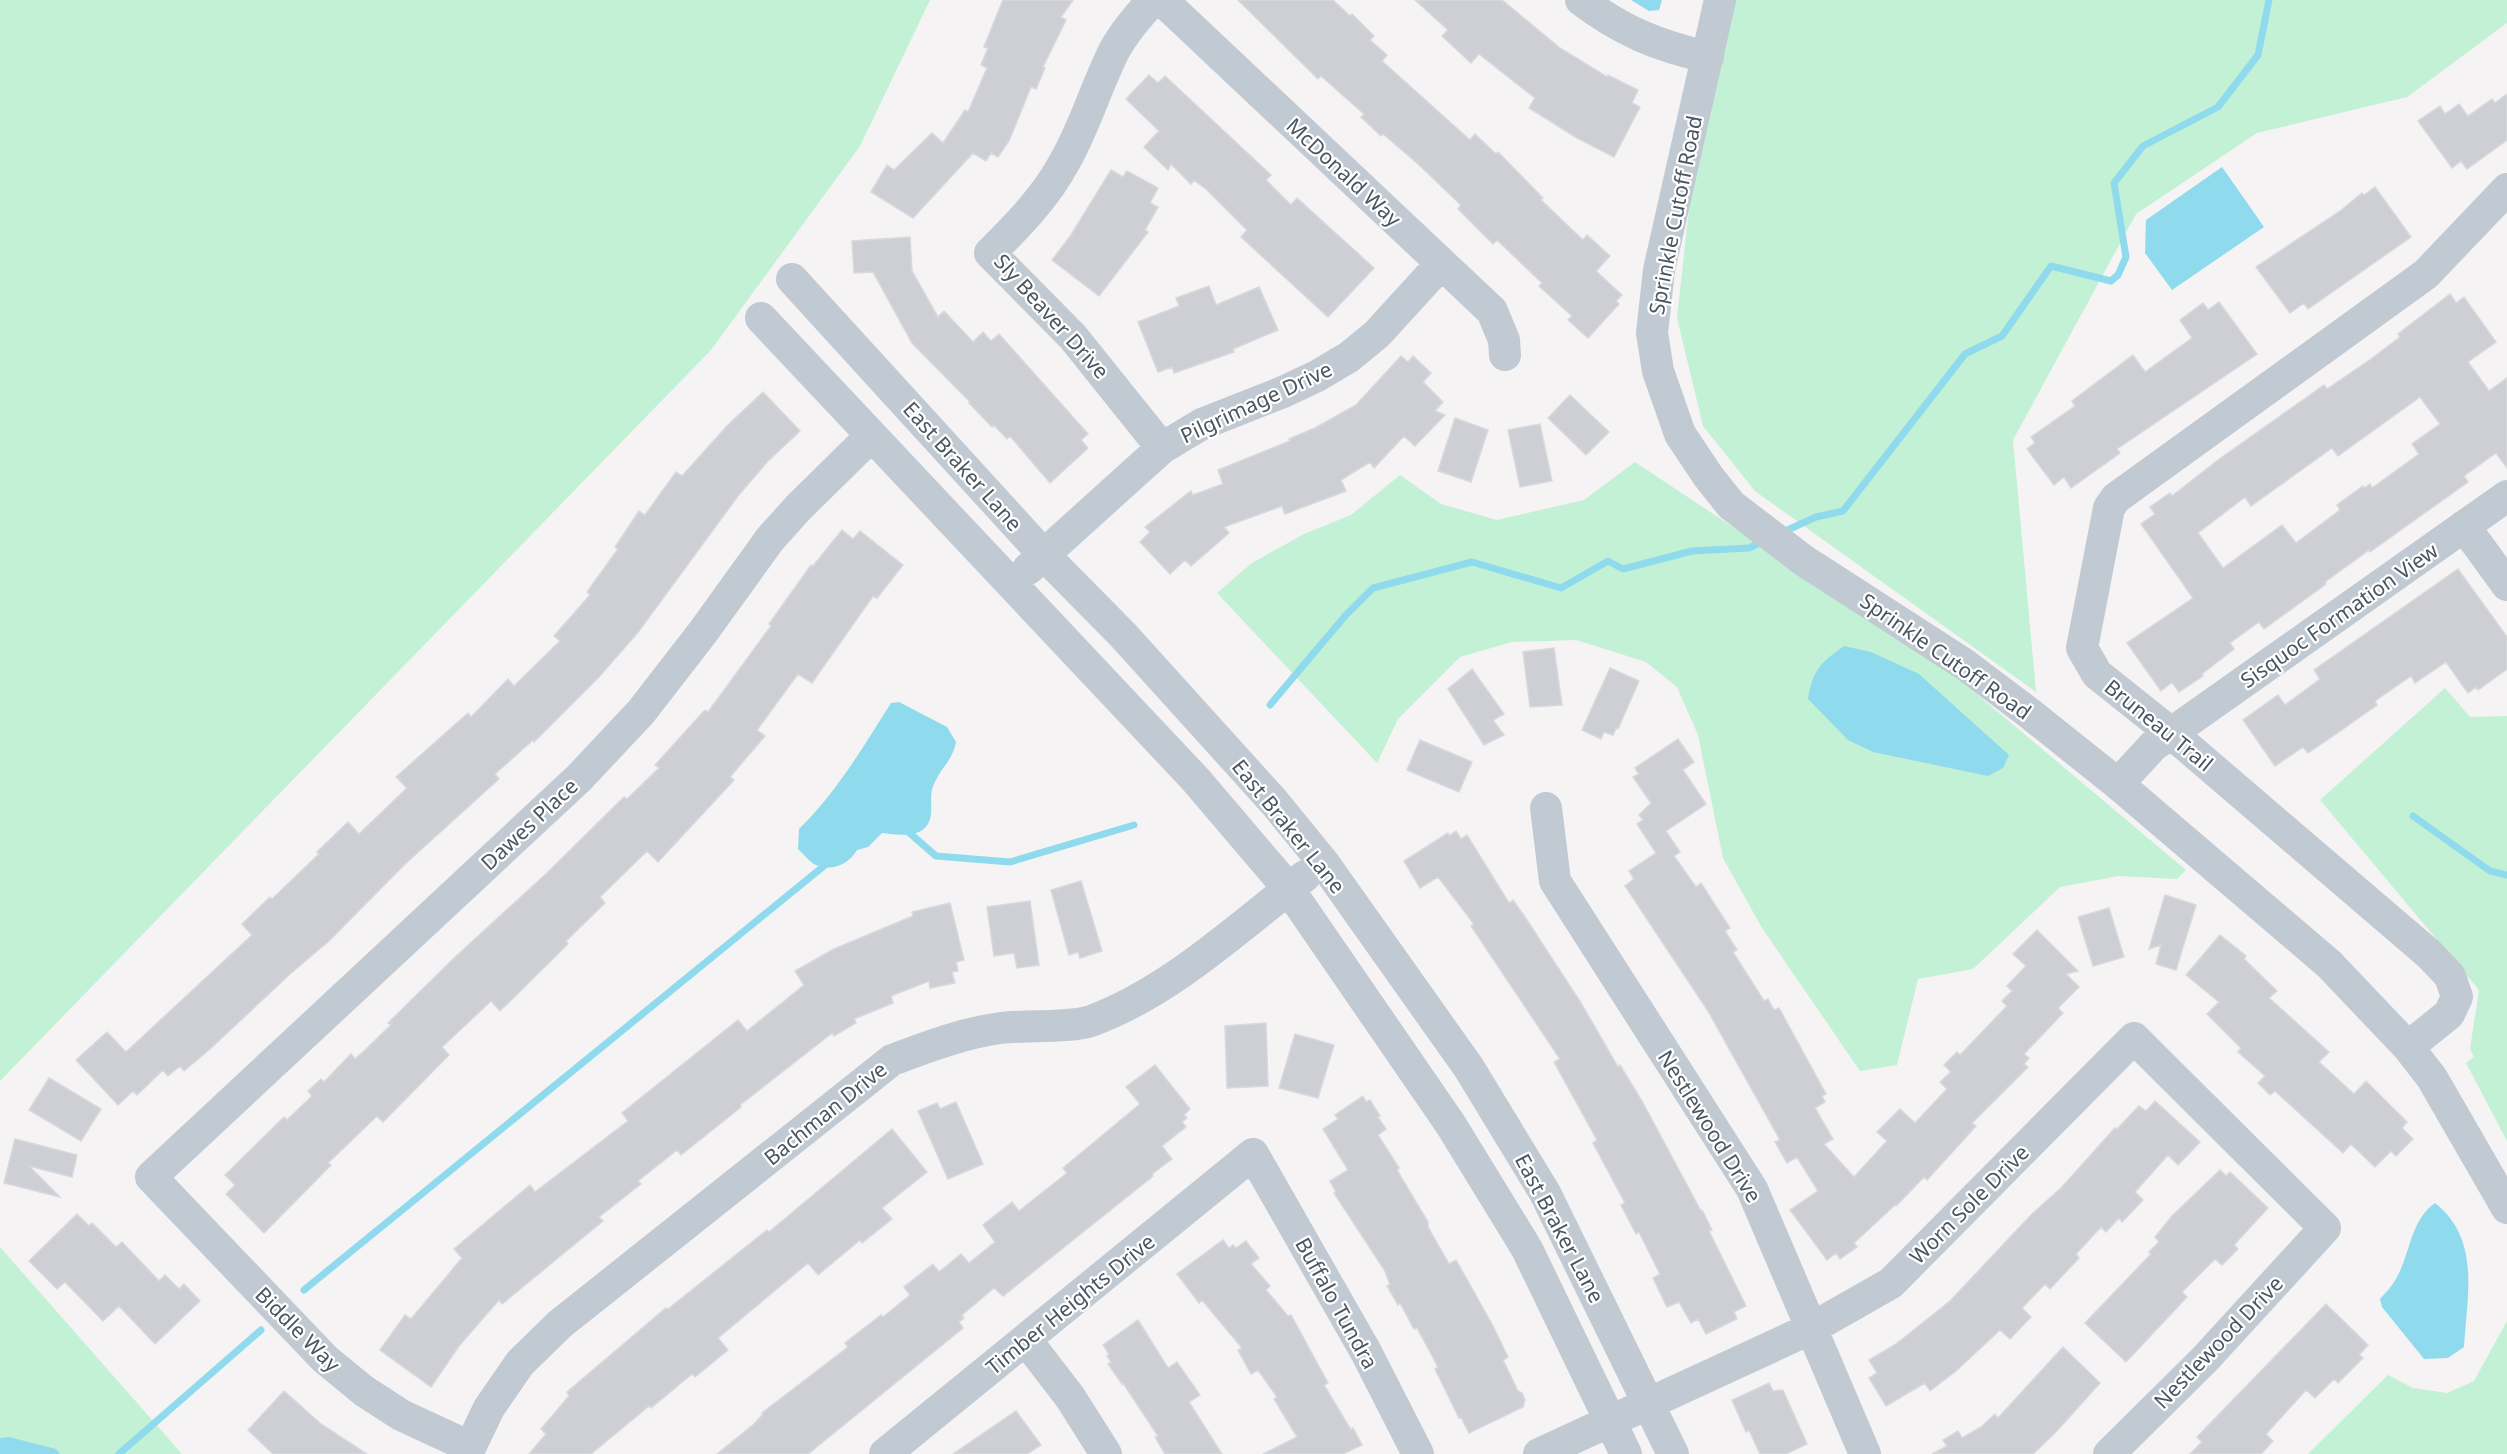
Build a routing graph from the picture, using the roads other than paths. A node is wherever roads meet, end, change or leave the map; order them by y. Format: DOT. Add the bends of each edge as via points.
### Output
graph roads {
  1 [pos="1153,0"];
  2 [pos="1162,0"];
  3 [pos="1581,0"];
  4 [pos="1720,0"];
  5 [pos="1708,57"];
  6 [pos="2507,189"];
  7 [pos="1441,264"];
  8 [pos="792,279"];
  9 [pos="760,318"];
  10 [pos="1505,355"];
  11 [pos="871,436"];
  12 [pos="1162,448"];
  13 [pos="2507,496"];
  14 [pos="2464,526"];
  15 [pos="1044,555"];
  16 [pos="1012,584"];
  17 [pos="2507,585"];
  18 [pos="2171,733"];
  19 [pos="2118,784"];
  20 [pos="1546,807"];
  21 [pos="1323,862"];
  22 [pos="1288,888"];
  23 [pos="2408,1047"];
  24 [pos="1253,1154"];
  25 [pos="151,1178"];
  26 [pos="2507,1208"];
  27 [pos="2325,1228"];
  28 [pos="1812,1328"];
  29 [pos="1026,1340"];
  30 [pos="1649,1402"];
  31 [pos="1611,1420"];
  32 [pos="469,1451"];
  33 [pos="885,1454"];
  34 [pos="1106,1454"];
  35 [pos="1418,1454"];
  36 [pos="1539,1454"];
  37 [pos="1626,1454"];
  38 [pos="1673,1454"];
  39 [pos="1865,1454"];
  40 [pos="2109,1454"];
  1 -- 12 [label="street, Sly Beaver Drive" via="1114,51 1054,181 990,254 1073,336"];
  2 -- 7 [label="street, McDonald Way"];
  3 -- 5 [label="street" via="1655,44"];
  4 -- 5 [label="street, Sprinkle Cutoff Road"];
  5 -- 19 [label="street, Sprinkle Cutoff Road" via="1659,270 1652,333 1658,371 1680,434 1731,505 1803,560 1964,664"];
  6 -- 18 [label="street, Bruneau Trail" via="2426,273 2116,498 2109,508 2082,648 2097,675"];
  7 -- 10 [label="street, McDonald Way" via="1492,311 1504,340"];
  7 -- 12 [label="street, Pilgrimage Drive" via="1377,334 1349,357 1283,392 1202,424"];
  8 -- 15 [label="street, East Braker Lane"];
  9 -- 11 [label="street, East Braker Lane"];
  11 -- 16 [label="street, East Braker Lane"];
  11 -- 25 [label="street, Dawes Place" via="770,539 641,712 579,778"];
  12 -- 15 [label="street, Pilgrimage Drive"];
  13 -- 14 [label="street, Sisquoc Formation View"];
  14 -- 17 [label="street"];
  14 -- 18 [label="street, Sisquoc Formation View"];
  15 -- 16 [label="street, Pilgrimage Drive"];
  15 -- 21 [label="street, East Braker Lane" via="1131,644"];
  16 -- 22 [label="street, East Braker Lane" via="1196,780"];
  18 -- 19 [label="street, Sisquoc Formation View" via="2153,746"];
  18 -- 23 [label="street, Bruneau Trail" via="2450,976 2457,996 2449,1014"];
  19 -- 23 [label="street, Sprinkle Cutoff Road" via="2329,964"];
  20 -- 28 [label="street, Nestlewood Drive" via="1555,880 1752,1189"];
  21 -- 22 [label="street, Bachman Drive"];
  21 -- 30 [label="street, East Braker Lane" via="1469,1068 1545,1192"];
  22 -- 31 [label="street, East Braker Lane" via="1451,1125 1527,1249"];
  22 -- 32 [label="street, Bachman Drive" via="1142,998 1089,1022 1000,1029 937,1043 892,1060 560,1324 520,1363 489,1408"];
  23 -- 26 [label="street, Sprinkle Cutoff Road" via="2432,1078"];
  24 -- 29 [label="street, Timber Heights Drive"];
  24 -- 35 [label="street, Buffalo Tundra" via="1366,1352"];
  25 -- 32 [label="street, Biddle Way" via="325,1359 401,1415"];
  27 -- 28 [label="street, Worn Sole Drive" via="2134,1038 1891,1283"];
  27 -- 40 [label="street, Nestlewood Drive" via="2205,1359"];
  28 -- 30 [label="street, Worn Sole Drive"];
  28 -- 39 [label="street, Nestlewood Drive"];
  29 -- 33 [label="street, Timber Heights Drive"];
  29 -- 34 [label="street" via="1070,1397"];
  30 -- 31 [label="street, Worn Sole Drive"];
  30 -- 38 [label="street, East Braker Lane"];
  31 -- 36 [label="street, Worn Sole Drive"];
  31 -- 37 [label="street, East Braker Lane"];
}
